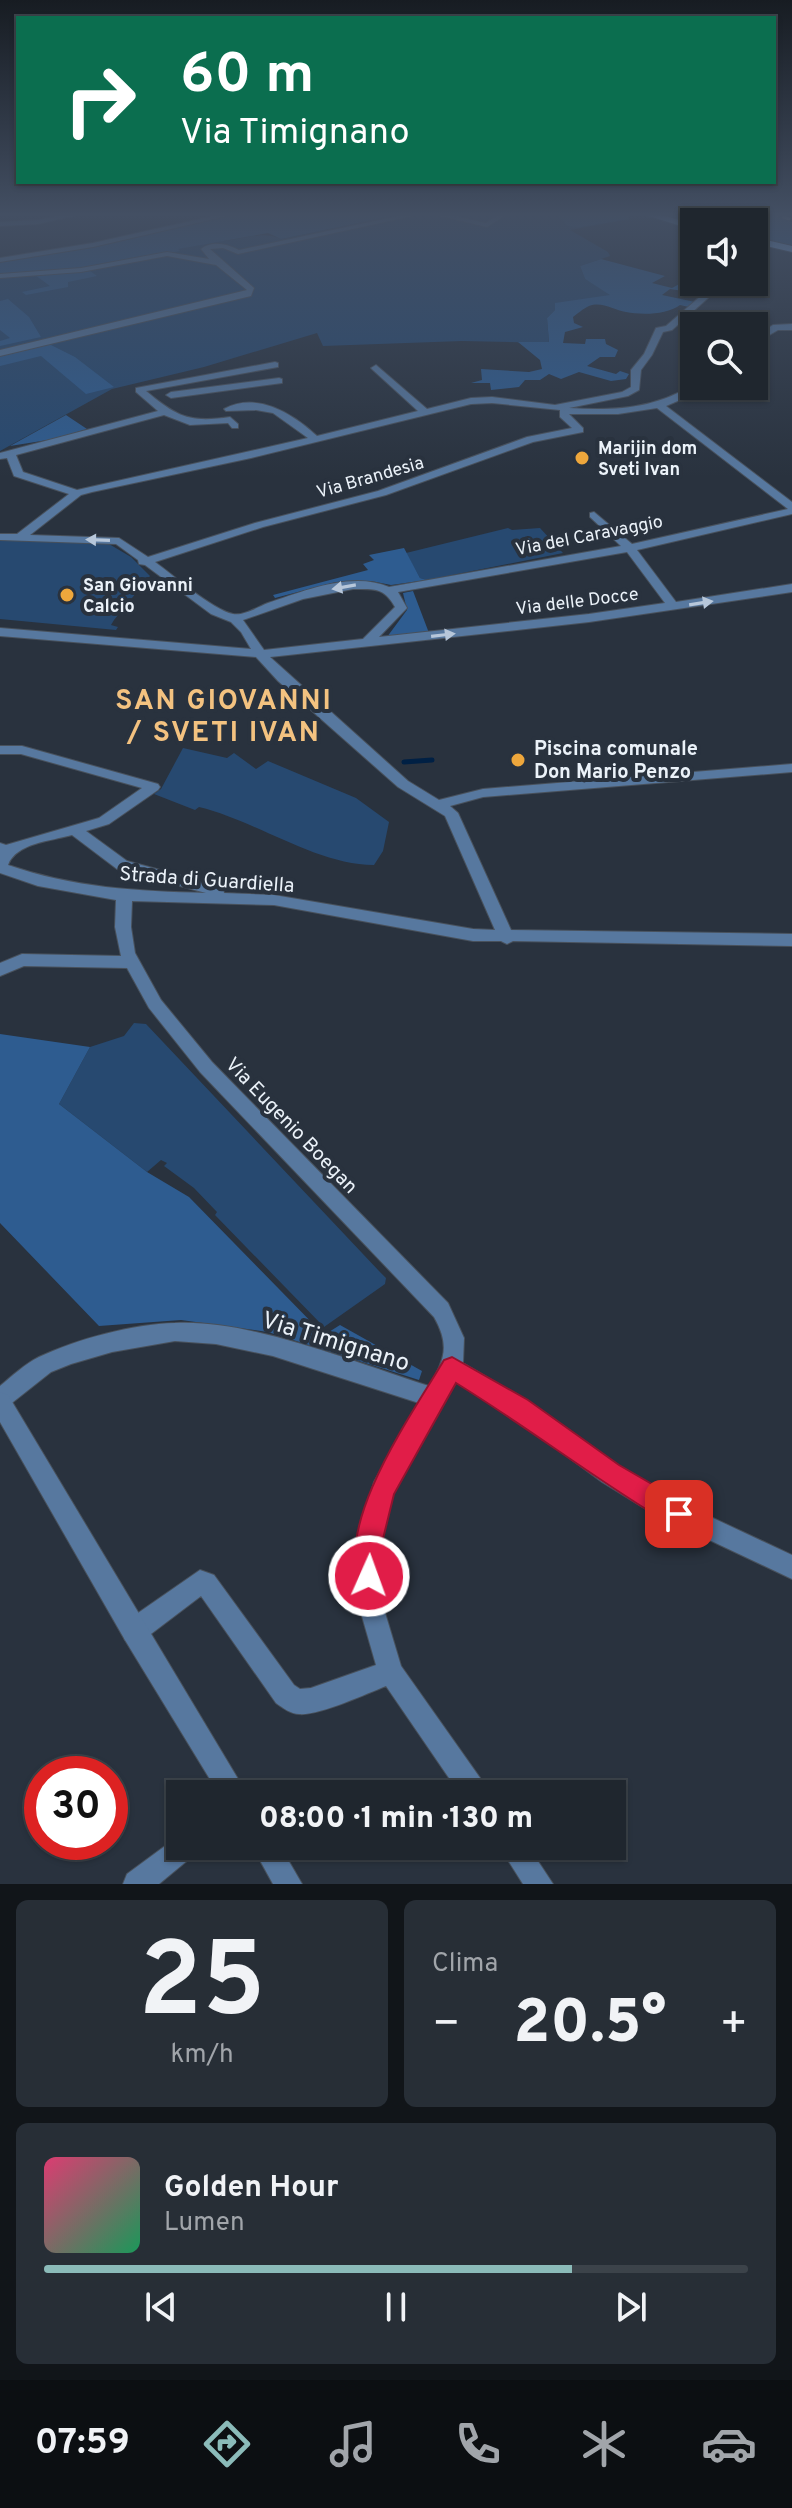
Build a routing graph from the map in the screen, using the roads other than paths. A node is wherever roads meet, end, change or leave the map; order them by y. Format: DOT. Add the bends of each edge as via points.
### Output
graph roads {
  1 [pos="227,301"];
  2 [pos="700,301"];
  3 [pos="792,327"];
  4 [pos="768,332"];
  5 [pos="0,353"];
  6 [pos="275,365"];
  7 [pos="376,368"];
  8 [pos="279,381"];
  9 [pos="680,397"];
  10 [pos="150,399"];
  11 [pos="659,405"];
  12 [pos="229,409"];
  13 [pos="560,410"];
  14 [pos="164,412"];
  15 [pos="426,413"];
  16 [pos="235,426"];
  17 [pos="315,439"];
  18 [pos="3,455"];
  19 [pos="77,493"];
  20 [pos="792,509"];
  21 [pos="594,515"];
  22 [pos="0,537"];
  23 [pos="19,538"];
  24 [pos="630,548"];
  25 [pos="143,562"];
  26 [pos="792,588"];
  27 [pos="391,590"];
  28 [pos="674,607"];
  29 [pos="235,619"];
  30 [pos="0,632"];
  31 [pos="365,643"];
  32 [pos="260,654"];
  33 [pos="0,750"];
  34 [pos="792,768"];
  35 [pos="440,804"];
  36 [pos="76,831"];
  37 [pos="2,856"];
  38 [pos="124,896"];
  39 [pos="251,898"];
  40 [pos="507,938"];
  41 [pos="792,940"];
  42 [pos="131,962"];
  43 [pos="0,970"];
  44 [pos="452,1368"];
  45 [pos="434,1398"];
  46 [pos="0,1400"];
  47 [pos="792,1567"];
  48 [pos="134,1631"];
  49 [pos="391,1672"];
  50 [pos="225,1780"];
  51 [pos="466,1780"];
  52 [pos="167,1860"];
  53 [pos="273,1860"];
  54 [pos="522,1860"];
  55 [pos="137,1884"];
  56 [pos="288,1884"];
  57 [pos="539,1884"];
  1 -- 5 [label="street"];
  2 -- 13 [label="street" via="669,328 659,330 636,370 636,388"];
  3 -- 4 [label="street"];
  6 -- 10 [label="street" via="139,390"];
  7 -- 15 [label="street"];
  8 -- 10 [label="street"];
  9 -- 11 [label="street"];
  10 -- 14 [label="street"];
  11 -- 13 [label="street" via="602,413"];
  11 -- 20 [label="street"];
  12 -- 17 [label="street" via="259,404 292,418"];
  13 -- 15 [label="street" via="479,400"];
  13 -- 25 [label="street, Via Brandesia" via="580,430 531,439 382,493"];
  14 -- 16 [label="street" via="197,425 230,420"];
  14 -- 18 [label="street"];
  15 -- 17 [label="street"];
  17 -- 19 [label="street"];
  18 -- 19 [label="street" via="12,456 18,474"];
  19 -- 23 [label="street"];
  20 -- 24 [label="street, Via del Caravaggio"];
  21 -- 24 [label="street"];
  22 -- 23 [label="street"];
  25 -- 23 [label="street, one-way" via="119,541"];
  24 -- 27 [label="street, Via del Caravaggio"];
  24 -- 28 [label="street"];
  25 -- 29 [label="street"];
  28 -- 26 [label="street, Via delle Docce, one-way"];
  27 -- 29 [label="street, Via del Caravaggio, one-way" via="344,585"];
  27 -- 31 [label="street" via="401,608"];
  31 -- 28 [label="street, Via delle Docce, one-way"];
  29 -- 32 [label="street"];
  30 -- 32 [label="street, Via delle Docce"];
  31 -- 32 [label="street, Via delle Docce"];
  32 -- 35 [label="street" via="386,770"];
  33 -- 36 [label="street" via="22,750 153,787 116,815"];
  34 -- 35 [label="street" via="483,793"];
  35 -- 40 [label="street" via="454,818"];
  36 -- 37 [label="street" via="15,846"];
  36 -- 39 [label="street" via="122,865 145,874"];
  37 -- 38 [label="street, Strada di Guardiella" via="38,881"];
  38 -- 39 [label="street, Strada di Guardiella"];
  38 -- 42 [label="street, Via Eugenio Boegan" via="123,927"];
  39 -- 40 [label="street, Strada di Guardiella" via="429,930"];
  40 -- 41 [label="street, Strada di Guardiella"];
  42 -- 43 [label="street" via="22,960"];
  42 -- 44 [label="street, Via Eugenio Boegan" via="155,1004 206,1067 441,1310 454,1331"];
  44 -- 45 [label="street"];
  44 -- 47 [label="street" via="660,1505"];
  45 -- 46 [label="street, Via Timignano" via="273,1346 175,1332 69,1355 44,1365"];
  45 -- 49 [label="street" via="382,1490 368,1547 371,1606"];
  46 -- 48 [label="street"];
  48 -- 49 [label="street" via="200,1582 206,1583 285,1694 297,1702"];
  48 -- 50 [label="street"];
  49 -- 51 [label="street"];
  52 -- 55 [label="street"];
  53 -- 56 [label="street"];
  54 -- 57 [label="street"];
}
